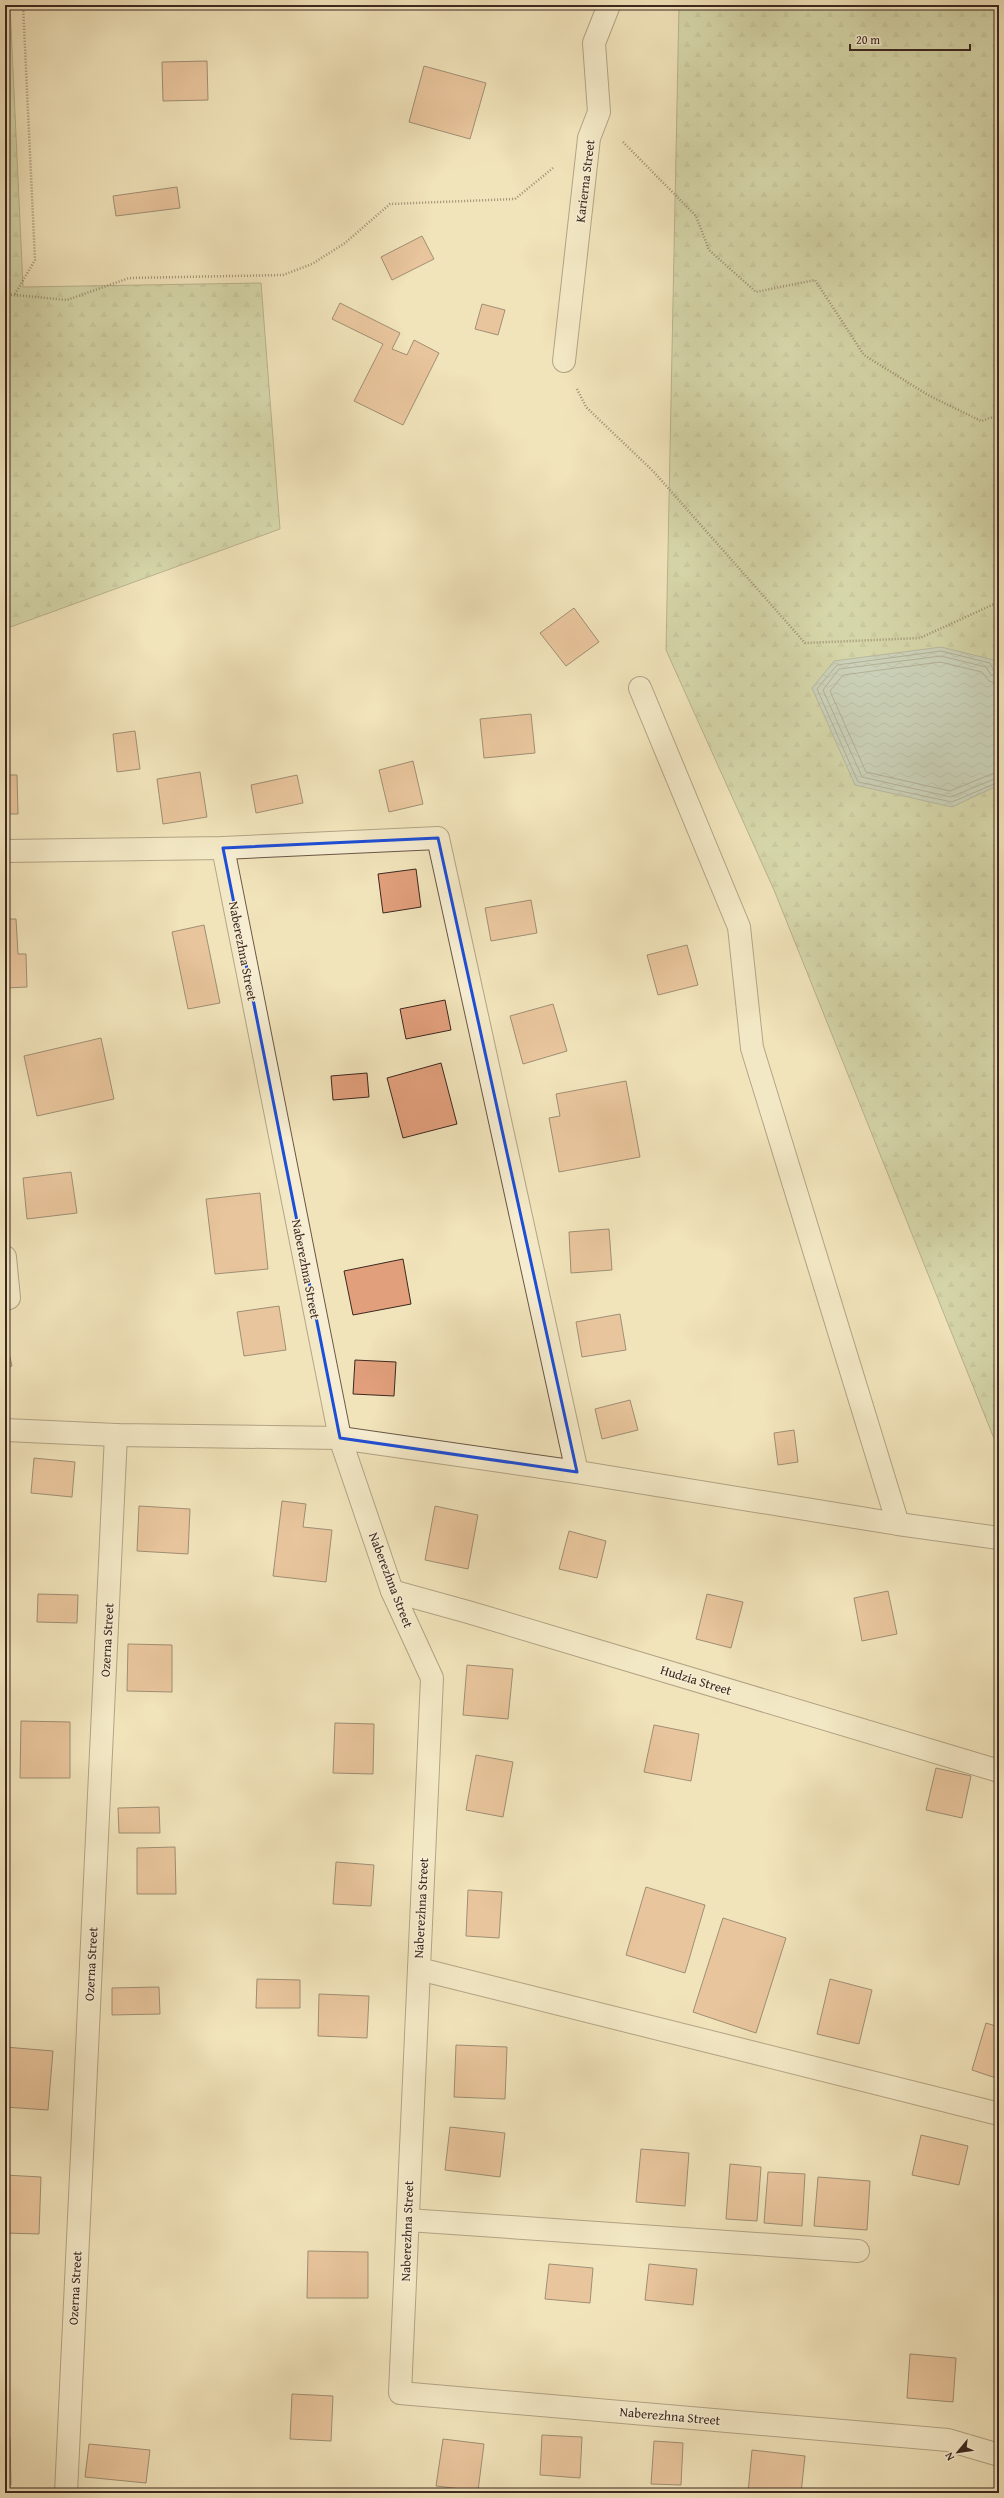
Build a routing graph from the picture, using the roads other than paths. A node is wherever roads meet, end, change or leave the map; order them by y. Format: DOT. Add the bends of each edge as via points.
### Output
graph roads {
  1 [pos="609,5"];
  2 [pos="564,362"];
  3 [pos="640,688"];
  4 [pos="223,848"];
  5 [pos="5,851"];
  6 [pos="5,1257"];
  7 [pos="5,1299"];
  8 [pos="5,1430"];
  9 [pos="116,1435"];
  10 [pos="340,1438"];
  11 [pos="576,1472"];
  12 [pos="898,1524"];
  13 [pos="999,1538"];
  14 [pos="392,1592"];
  15 [pos="999,1771"];
  16 [pos="418,1969"];
  17 [pos="999,2114"];
  18 [pos="408,2220"];
  19 [pos="858,2251"];
  20 [pos="999,2455"];
  21 [pos="66,2493"];
  1 -- 2 [label="street, Karierna Street" via="594,43 599,112 589,138"];
  3 -- 12 [label="street" via="739,927 752,1048"];
  4 -- 5 [label="street"];
  4 -- 10 [label="street, Naberezhna Street"];
  4 -- 11 [label="street" via="438,838"];
  6 -- 7 [label="street" via="9,1298"];
  8 -- 9 [label="street"];
  9 -- 10 [label="street"];
  9 -- 21 [label="street, Ozerna Street"];
  10 -- 11 [label="street"];
  10 -- 14 [label="street, Naberezhna Street"];
  11 -- 12 [label="street"];
  12 -- 13 [label="street"];
  14 -- 15 [label="street, Hudzia Street" via="476,1614"];
  14 -- 16 [label="street, Naberezhna Street" via="432,1678"];
  16 -- 17 [label="street"];
  16 -- 18 [label="street, Naberezhna Street"];
  18 -- 19 [label="street"];
  18 -- 20 [label="street, Naberezhna Street" via="400,2393 948,2440"];
}
